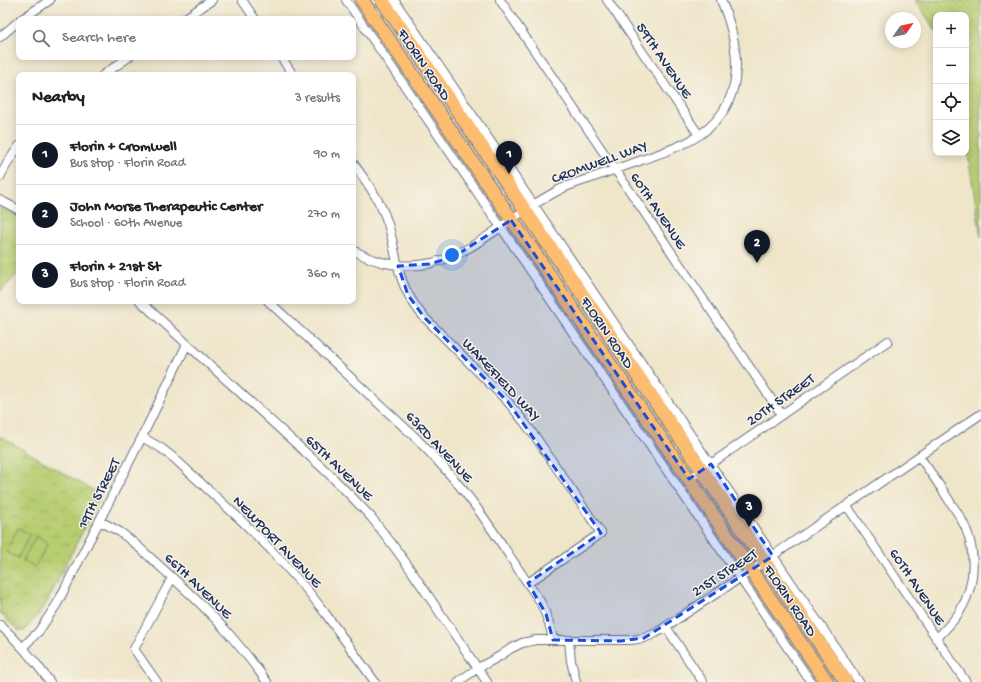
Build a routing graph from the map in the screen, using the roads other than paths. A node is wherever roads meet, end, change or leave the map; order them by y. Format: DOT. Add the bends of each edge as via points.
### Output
graph roads {
  1 [pos="50,0"];
  2 [pos="212,0"];
  3 [pos="242,0"];
  4 [pos="346,0"];
  5 [pos="362,0"];
  6 [pos="382,0"];
  7 [pos="394,0"];
  8 [pos="500,0"];
  9 [pos="607,0"];
  10 [pos="721,0"];
  11 [pos="26,16"];
  12 [pos="188,16"];
  13 [pos="253,16"];
  14 [pos="16,24"];
  15 [pos="0,37"];
  16 [pos="125,60"];
  17 [pos="283,60"];
  18 [pos="107,72"];
  19 [pos="291,72"];
  20 [pos="699,135"];
  21 [pos="16,150"];
  22 [pos="356,168"];
  23 [pos="615,170"];
  24 [pos="0,177"];
  25 [pos="0,200"];
  26 [pos="16,208"];
  27 [pos="529,208"];
  28 [pos="506,223"];
  29 [pos="356,252"];
  30 [pos="398,266"];
  31 [pos="143,304"];
  32 [pos="271,304"];
  33 [pos="888,341"];
  34 [pos="187,344"];
  35 [pos="981,414"];
  36 [pos="782,415"];
  37 [pos="142,437"];
  38 [pos="919,456"];
  39 [pos="706,467"];
  40 [pos="689,479"];
  41 [pos="847,506"];
  42 [pos="100,521"];
  43 [pos="769,559"];
  44 [pos="752,570"];
  45 [pos="172,578"];
  46 [pos="740,578"];
  47 [pos="528,584"];
  48 [pos="0,624"];
  49 [pos="666,627"];
  50 [pos="936,639"];
  51 [pos="553,640"];
  52 [pos="570,640"];
  53 [pos="23,648"];
  54 [pos="478,668"];
  55 [pos="50,682"];
  56 [pos="158,682"];
  57 [pos="267,682"];
  58 [pos="375,682"];
  59 [pos="458,682"];
  60 [pos="487,682"];
  61 [pos="576,682"];
  62 [pos="703,682"];
  63 [pos="811,682"];
  64 [pos="827,682"];
  65 [pos="846,682"];
  66 [pos="859,682"];
  67 [pos="966,682"];
  1 -- 11 [label="street"];
  2 -- 12 [label="street"];
  3 -- 13 [label="street"];
  4 -- 28 [label="street, FLORIN ROAD"];
  5 -- 28 [label="main road, FLORIN ROAD"];
  6 -- 27 [label="main road, FLORIN ROAD"];
  7 -- 27 [label="street, FLORIN ROAD"];
  8 -- 23 [label="street, 60TH AVENUE"];
  9 -- 20 [label="street, 59TH AVENUE"];
  10 -- 20 [label="street, CROMWELL WAY" via="733,38 736,75 731,95 722,113"];
  14 -- 15 [label="street"];
  16 -- 18 [label="street"];
  17 -- 19 [label="street"];
  20 -- 23 [label="street, CROMWELL WAY" via="673,149"];
  21 -- 24 [label="street"];
  22 -- 30 [label="street, WAKEFIELD WAY" via="382,208 393,240"];
  23 -- 27 [label="street, CROMWELL WAY" via="576,182"];
  23 -- 36 [label="street, 60TH AVENUE"];
  25 -- 26 [label="street"];
  27 -- 28 [label="street, CROMWELL WAY"];
  27 -- 39 [label="main road, FLORIN ROAD"];
  28 -- 30 [label="street, CROMWELL WAY" via="455,256 430,264"];
  28 -- 40 [label="main road, FLORIN ROAD"];
  28 -- 46 [label="street, FLORIN ROAD"];
  29 -- 30 [label="street, CROMWELL WAY" via="371,259"];
  30 -- 47 [label="street, WAKEFIELD WAY" via="403,284 415,307 512,407 601,533"];
  31 -- 34 [label="street, 65TH AVENUE"];
  32 -- 47 [label="street, 63RD AVENUE" via="437,460 476,507"];
  33 -- 36 [label="street, 20TH STREET"];
  34 -- 37 [label="street, 19TH STREET"];
  34 -- 54 [label="street, 65TH AVENUE" via="327,472 371,517"];
  35 -- 38 [label="street, 21ST STREET"];
  36 -- 39 [label="street, 20TH STREET"];
  37 -- 42 [label="street, 19TH STREET"];
  37 -- 58 [label="street, NEWPORT AVENUE" via="175,460 272,550 325,613"];
  38 -- 41 [label="street, 21ST STREET"];
  38 -- 50 [label="street" via="966,529 972,555 972,576 967,597 952,622"];
  39 -- 40 [label="street, 20TH STREET"];
  39 -- 43 [label="main road, FLORIN ROAD"];
  40 -- 44 [label="main road, FLORIN ROAD"];
  41 -- 43 [label="street, 21ST STREET"];
  41 -- 50 [label="street, 60TH AVENUE"];
  42 -- 45 [label="street, 66TH AVENUE" via="133,542"];
  42 -- 53 [label="street, 19TH STREET" via="57,604 39,631"];
  43 -- 44 [label="street, 21ST STREET"];
  43 -- 65 [label="main road, FLORIN ROAD"];
  43 -- 66 [label="street, FLORIN ROAD"];
  44 -- 46 [label="street, 21ST STREET"];
  44 -- 64 [label="main road, FLORIN ROAD"];
  45 -- 56 [label="street" via="134,648"];
  45 -- 57 [label="street, 66TH AVENUE" via="228,633"];
  46 -- 49 [label="street, 21ST STREET"];
  46 -- 63 [label="street, FLORIN ROAD"];
  47 -- 51 [label="street, 63RD AVENUE" via="546,614"];
  48 -- 53 [label="street"];
  49 -- 52 [label="street, 21ST STREET" via="644,638 631,640"];
  49 -- 62 [label="street"];
  50 -- 67 [label="street, 60TH AVENUE"];
  51 -- 52 [label="street, 21ST STREET"];
  51 -- 54 [label="street, 21ST STREET" via="522,643"];
  52 -- 61 [label="street"];
  53 -- 55 [label="street"];
  54 -- 59 [label="street, 21ST STREET"];
  54 -- 60 [label="street, 65TH AVENUE"];
}
